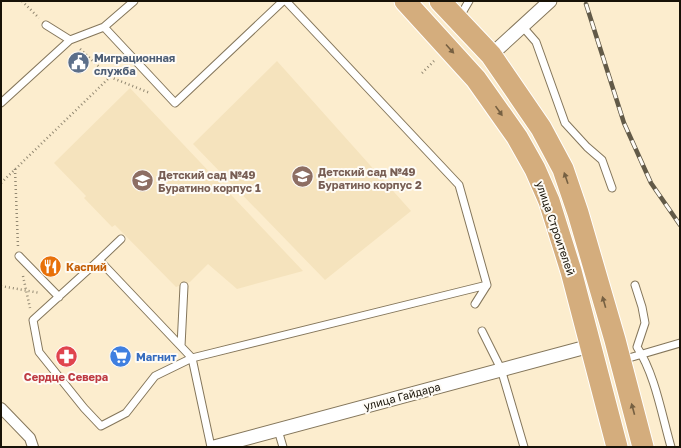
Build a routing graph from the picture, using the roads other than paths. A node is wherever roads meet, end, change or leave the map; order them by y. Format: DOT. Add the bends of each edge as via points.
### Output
graph roads {
  1 [pos="134,1"];
  2 [pos="284,1"];
  3 [pos="405,1"];
  4 [pos="440,1"];
  5 [pos="469,1"];
  6 [pos="550,1"];
  7 [pos="458,20"];
  8 [pos="46,25"];
  9 [pos="522,26"];
  10 [pos="104,27"];
  11 [pos="70,40"];
  12 [pos="491,55"];
  13 [pos="1,103"];
  14 [pos="612,188"];
  15 [pos="121,239"];
  16 [pos="19,256"];
  17 [pos="99,260"];
  18 [pos="487,284"];
  19 [pos="635,285"];
  20 [pos="184,286"];
  21 [pos="59,296"];
  22 [pos="475,304"];
  23 [pos="482,331"];
  24 [pos="615,340"];
  25 [pos="680,343"];
  26 [pos="181,346"];
  27 [pos="590,346"];
  28 [pos="642,354"];
  29 [pos="192,358"];
  30 [pos="620,360"];
  31 [pos="501,369"];
  32 [pos="1,408"];
  33 [pos="278,430"];
  34 [pos="32,447"];
  35 [pos="211,447"];
  36 [pos="214,447"];
  37 [pos="283,447"];
  38 [pos="524,447"];
  39 [pos="617,447"];
  40 [pos="643,447"];
  41 [pos="671,447"];
  1 -- 10 [label="lane"];
  2 -- 10 [label="lane" via="175,103"];
  2 -- 18 [label="lane" via="459,185"];
  3 -- 27 [label="main road, улица Строителей, one-way" via="476,79 518,138 535,169 549,201 571,271"];
  4 -- 7 [label="main road, улица Строителей"];
  5 -- 7 [label="lane"];
  6 -- 9 [label="street"];
  7 -- 12 [label="main road, улица Строителей"];
  8 -- 11 [label="lane"];
  9 -- 12 [label="street"];
  9 -- 14 [label="lane" via="536,42 565,123 602,160"];
  10 -- 11 [label="lane"];
  11 -- 13 [label="lane"];
  24 -- 12 [label="main road, улица Строителей, one-way" via="563,169 541,128"];
  15 -- 17 [label="lane"];
  16 -- 21 [label="lane"];
  17 -- 21 [label="lane"];
  17 -- 26 [label="lane"];
  18 -- 22 [label="lane"];
  18 -- 29 [label="lane"];
  19 -- 28 [label="lane" via="645,323 637,346"];
  20 -- 26 [label="lane"];
  21 -- 29 [label="lane" via="32,320 39,352 101,426 126,413 155,376"];
  23 -- 31 [label="lane"];
  24 -- 27 [label="main road"];
  24 -- 30 [label="main road, улица Строителей"];
  25 -- 28 [label="lane"];
  26 -- 29 [label="lane"];
  27 -- 31 [label="street, улица Гайдара"];
  27 -- 39 [label="main road, улица Строителей"];
  28 -- 30 [label="lane"];
  28 -- 41 [label="lane" via="651,376"];
  29 -- 35 [label="lane"];
  40 -- 30 [label="main road, улица Строителей, one-way"];
  31 -- 33 [label="street, улица Гайдара"];
  31 -- 38 [label="lane"];
  32 -- 34 [label="street" via="30,438"];
  33 -- 36 [label="street, улица Гайдара"];
  33 -- 37 [label="lane"];
}
